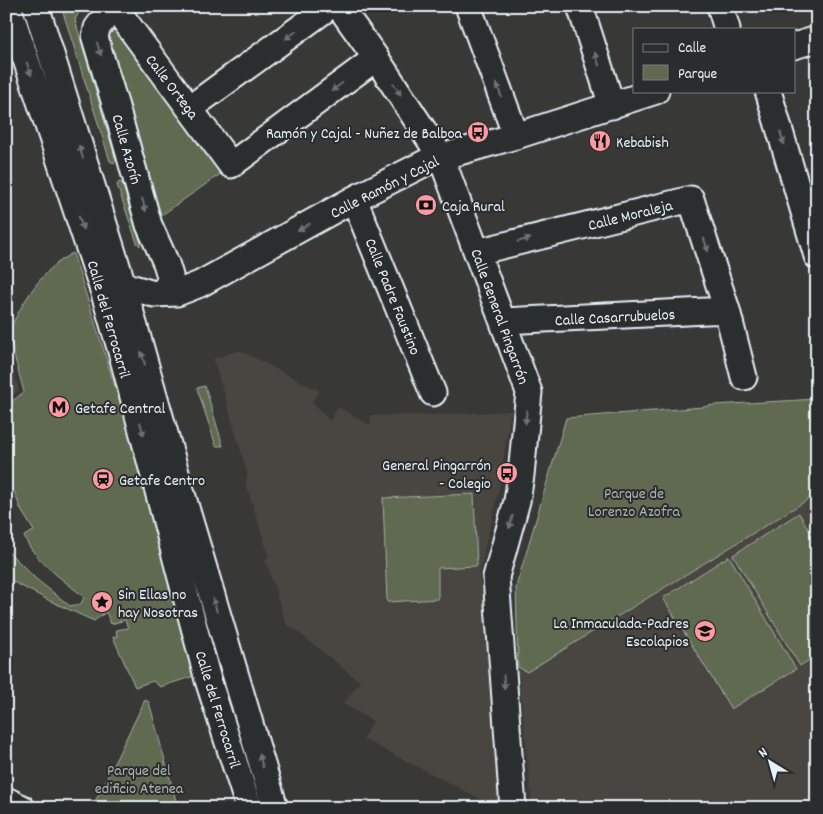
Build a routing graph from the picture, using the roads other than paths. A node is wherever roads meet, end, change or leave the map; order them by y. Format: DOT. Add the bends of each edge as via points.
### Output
graph roads {
  1 [pos="8,6"];
  2 [pos="36,6"];
  3 [pos="114,6"];
  4 [pos="468,6"];
  5 [pos="580,6"];
  6 [pos="720,6"];
  7 [pos="339,7"];
  8 [pos="727,28"];
  9 [pos="817,39"];
  10 [pos="796,45"];
  11 [pos="376,58"];
  12 [pos="653,92"];
  13 [pos="768,92"];
  14 [pos="612,106"];
  15 [pos="190,108"];
  16 [pos="516,136"];
  17 [pos="441,157"];
  18 [pos="354,199"];
  19 [pos="477,252"];
  20 [pos="817,256"];
  21 [pos="123,284"];
  22 [pos="162,293"];
  23 [pos="726,310"];
  24 [pos="503,321"];
  25 [pos="744,377"];
  26 [pos="433,393"];
  27 [pos="6,800"];
  28 [pos="22,808"];
  29 [pos="249,808"];
  30 [pos="275,808"];
  31 [pos="512,808"];
  1 -- 29 [label="street, Calle del Ferrocarril, one-way" via="115,329 208,680"];
  21 -- 2 [label="street, Calle del Ferrocarril, one-way"];
  3 -- 15 [label="street, Calle Ortega"];
  3 -- 22 [label="street, Calle Azorín, one-way" via="97,28 95,38 149,225 170,276"];
  16 -- 4 [label="street, one-way"];
  14 -- 5 [label="street, one-way"];
  6 -- 8 [label="street"];
  7 -- 11 [label="street, Calle General Pingarrón"];
  7 -- 15 [label="street, one-way"];
  9 -- 10 [label="street"];
  11 -- 15 [label="street, Calle Ortega, one-way" via="231,165"];
  11 -- 17 [label="street, Calle General Pingarrón, one-way"];
  12 -- 14 [label="street, Calle Ramón y Cajal"];
  13 -- 20 [label="street, one-way"];
  14 -- 16 [label="street, Calle Ramón y Cajal"];
  16 -- 17 [label="street, Calle Ramón y Cajal"];
  17 -- 18 [label="street, Calle Ramón y Cajal"];
  17 -- 19 [label="street, Calle General Pingarrón"];
  18 -- 22 [label="street, Calle Ramón y Cajal, one-way" via="200,284 177,293"];
  18 -- 26 [label="street, Calle Padre Faustino"];
  19 -- 23 [label="street, Calle Moraleja, one-way" via="691,198"];
  19 -- 24 [label="street, Calle General Pingarrón"];
  21 -- 22 [label="street, Calle Ramón y Cajal" via="154,294"];
  30 -- 21 [label="street, Calle del Ferrocarril, one-way"];
  23 -- 24 [label="street, Calle Casarrubuelos"];
  23 -- 25 [label="street, Calle Moraleja"];
  24 -- 31 [label="street, Calle General Pingarrón, one-way" via="529,392 517,501 496,577"];
  27 -- 28 [label="street"];
}
